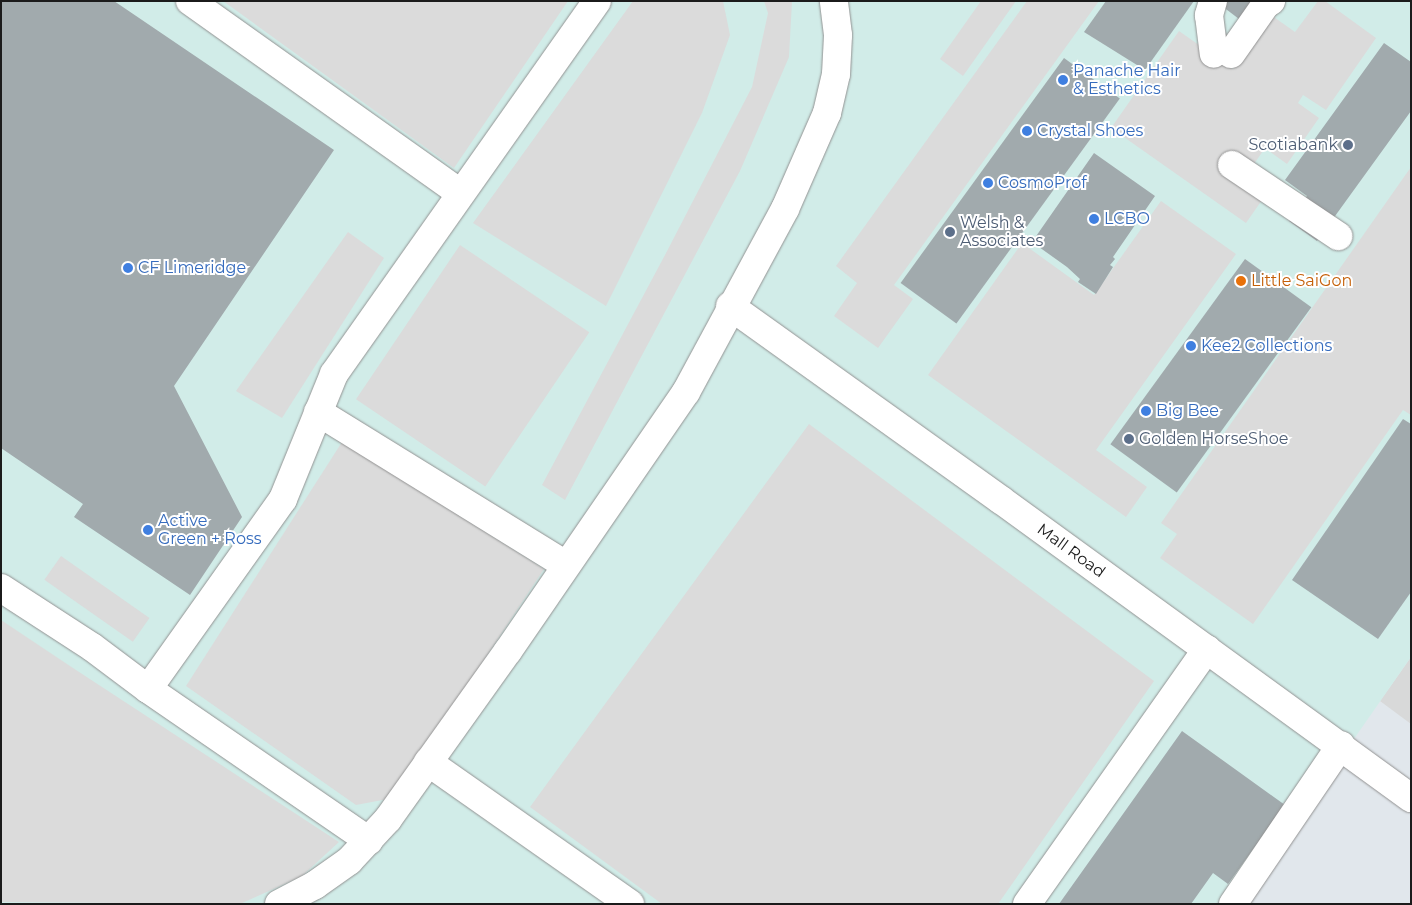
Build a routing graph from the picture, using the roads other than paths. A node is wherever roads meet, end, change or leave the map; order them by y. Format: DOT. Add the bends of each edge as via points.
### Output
graph roads {
  1 [pos="190,1"];
  2 [pos="597,1"];
  3 [pos="834,1"];
  4 [pos="1213,1"];
  5 [pos="1271,1"];
  6 [pos="1232,165"];
  7 [pos="460,193"];
  8 [pos="1338,236"];
  9 [pos="730,306"];
  10 [pos="318,412"];
  11 [pos="566,565"];
  12 [pos="1,588"];
  13 [pos="1207,649"];
  14 [pos="148,690"];
  15 [pos="1341,745"];
  16 [pos="428,762"];
  17 [pos="1411,798"];
  18 [pos="369,841"];
  19 [pos="279,904"];
  20 [pos="630,904"];
  21 [pos="1027,904"];
  22 [pos="1233,904"];
  1 -- 7 [label="street"];
  2 -- 7 [label="street"];
  3 -- 9 [label="street" via="838,35 836,74 827,113 785,208"];
  4 -- 5 [label="street" via="1209,14 1223,54"];
  6 -- 8 [label="street"];
  7 -- 10 [label="street" via="334,374"];
  9 -- 11 [label="street" via="686,392"];
  9 -- 13 [label="street, Mall Road"];
  10 -- 11 [label="street"];
  10 -- 14 [label="street" via="283,499"];
  11 -- 16 [label="street"];
  12 -- 14 [label="street" via="92,647"];
  13 -- 15 [label="street, Mall Road"];
  13 -- 21 [label="street"];
  14 -- 18 [label="street"];
  15 -- 17 [label="street, Mall Road"];
  15 -- 22 [label="street"];
  16 -- 18 [label="street"];
  16 -- 20 [label="street"];
  18 -- 19 [label="street" via="349,861 315,886"];
}
